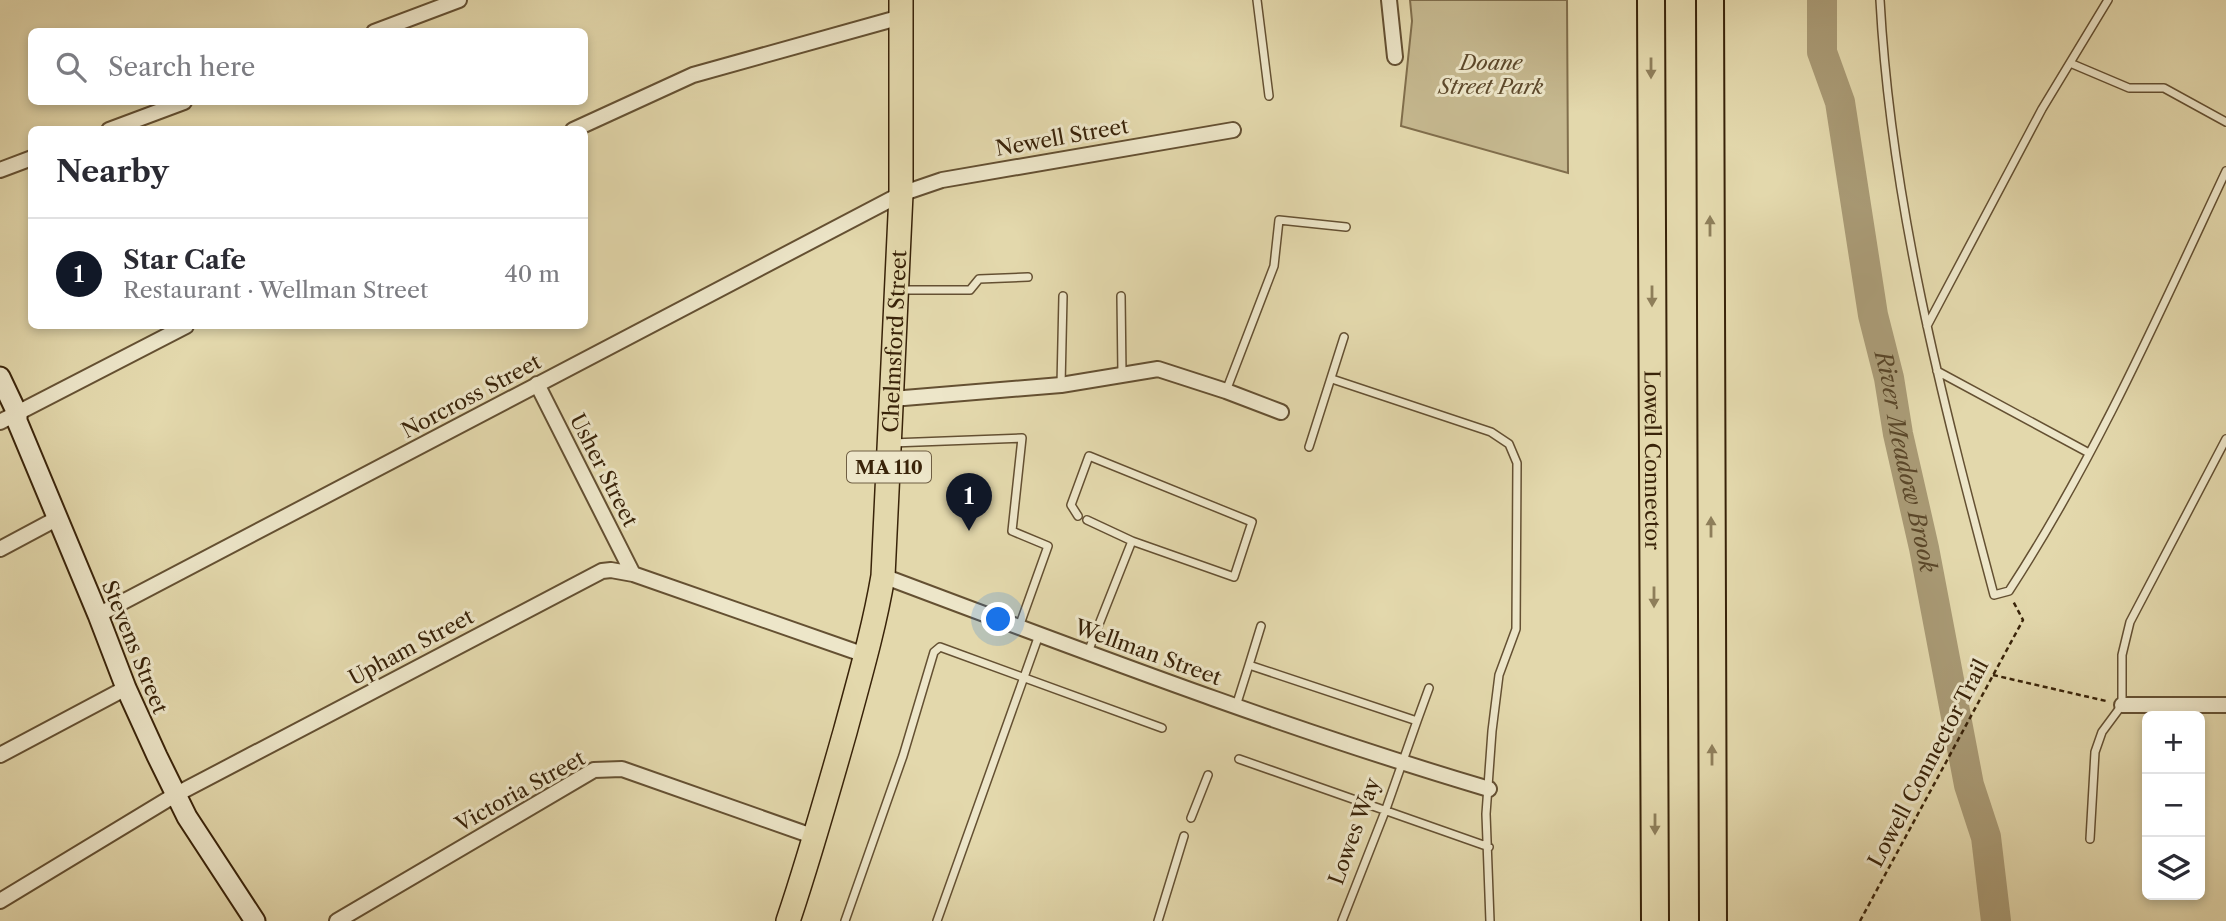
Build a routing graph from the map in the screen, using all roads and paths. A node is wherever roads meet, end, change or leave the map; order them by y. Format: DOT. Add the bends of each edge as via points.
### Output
graph roads {
  1 [pos="459,0"];
  2 [pos="1257,0"];
  3 [pos="1389,0"];
  4 [pos="1651,0"];
  5 [pos="1710,0"];
  6 [pos="1880,0"];
  7 [pos="2108,0"];
  8 [pos="901,9"];
  9 [pos="385,28"];
  10 [pos="1395,57"];
  11 [pos="2070,63"];
  12 [pos="1269,96"];
  13 [pos="176,105"];
  14 [pos="2226,122"];
  15 [pos="120,126"];
  16 [pos="582,126"];
  17 [pos="1233,130"];
  18 [pos="28,160"];
  19 [pos="0,170"];
  20 [pos="2226,171"];
  21 [pos="901,194"];
  22 [pos="1346,227"];
  23 [pos="1028,277"];
  24 [pos="897,290"];
  25 [pos="1063,296"];
  26 [pos="1121,296"];
  27 [pos="1926,327"];
  28 [pos="180,329"];
  29 [pos="1344,337"];
  30 [pos="1937,371"];
  31 [pos="1122,375"];
  32 [pos="0,377"];
  33 [pos="1332,379"];
  34 [pos="537,384"];
  35 [pos="1061,386"];
  36 [pos="1226,390"];
  37 [pos="892,399"];
  38 [pos="1281,412"];
  39 [pos="8,417"];
  40 [pos="2226,439"];
  41 [pos="890,443"];
  42 [pos="1309,447"];
  43 [pos="2089,453"];
  44 [pos="1078,516"];
  45 [pos="58,518"];
  46 [pos="1087,520"];
  47 [pos="1132,541"];
  48 [pos="0,549"];
  49 [pos="633,574"];
  50 [pos="883,576"];
  51 [pos="2009,592"];
  52 [pos="98,615"];
  53 [pos="1261,626"];
  54 [pos="1020,627"];
  55 [pos="1039,635"];
  56 [pos="1088,653"];
  57 [pos="865,655"];
  58 [pos="1249,665"];
  59 [pos="1993,675"];
  60 [pos="1024,677"];
  61 [pos="126,688"];
  62 [pos="1429,688"];
  63 [pos="2122,705"];
  64 [pos="2226,705"];
  65 [pos="1236,707"];
  66 [pos="1417,721"];
  67 [pos="1162,728"];
  68 [pos="0,755"];
  69 [pos="1239,759"];
  70 [pos="1401,763"];
  71 [pos="1208,775"];
  72 [pos="1489,789"];
  73 [pos="175,795"];
  74 [pos="1386,809"];
  75 [pos="1191,818"];
  76 [pos="1184,836"];
  77 [pos="815,837"];
  78 [pos="2090,839"];
  79 [pos="1489,847"];
  80 [pos="0,901"];
  81 [pos="1160,920"];
  82 [pos="255,921"];
  83 [pos="337,921"];
  84 [pos="788,921"];
  85 [pos="845,921"];
  86 [pos="937,921"];
  87 [pos="1342,921"];
  88 [pos="1490,921"];
  89 [pos="1655,921"];
  90 [pos="1713,921"];
  91 [pos="1860,921"];
  1 -- 9 [label="street"];
  2 -- 12 [label="lane"];
  3 -- 10 [label="street"];
  4 -- 89 [label="highway, Lowell Connector, one-way"];
  90 -- 5 [label="highway, one-way"];
  6 -- 27 [label="lane" via="1901,196"];
  7 -- 11 [label="lane"];
  8 -- 16 [label="street" via="693,75"];
  8 -- 21 [label="main road, Chelmsford Street / MA 110"];
  11 -- 14 [label="lane" via="2129,88 2164,88"];
  11 -- 27 [label="lane"];
  13 -- 15 [label="street"];
  17 -- 21 [label="street, Newell Street" via="942,180"];
  18 -- 19 [label="street"];
  20 -- 43 [label="lane" via="2125,387"];
  21 -- 24 [label="main road, Chelmsford Street / MA 110"];
  21 -- 34 [label="street, Norcross Street"];
  22 -- 36 [label="lane" via="1279,219 1274,266"];
  23 -- 24 [label="lane" via="979,279 970,289"];
  24 -- 37 [label="main road, Chelmsford Street / MA 110"];
  25 -- 35 [label="lane"];
  26 -- 31 [label="lane"];
  27 -- 30 [label="lane"];
  28 -- 39 [label="street"];
  29 -- 33 [label="lane"];
  30 -- 43 [label="lane"];
  30 -- 51 [label="lane" via="1994,595"];
  31 -- 35 [label="street"];
  31 -- 36 [label="street" via="1158,369"];
  32 -- 39 [label="main road, Stevens Street"];
  33 -- 42 [label="lane"];
  33 -- 72 [label="lane" via="1491,432 1509,444 1517,463 1516,629 1499,675"];
  34 -- 49 [label="street, Usher Street"];
  34 -- 52 [label="street, Norcross Street"];
  35 -- 37 [label="street"];
  36 -- 38 [label="street"];
  37 -- 41 [label="main road, Chelmsford Street / MA 110"];
  39 -- 45 [label="main road, Stevens Street" via="17,421"];
  40 -- 63 [label="lane" via="2130,622 2122,655"];
  41 -- 50 [label="main road, Chelmsford Street / MA 110"];
  41 -- 54 [label="lane" via="1022,438 1012,531 1048,545"];
  43 -- 51 [label="lane"];
  44 -- 47 [label="lane" via="1071,505 1088,456 1252,522 1234,577"];
  45 -- 48 [label="street"];
  45 -- 52 [label="main road, Stevens Street"];
  46 -- 47 [label="lane"];
  47 -- 56 [label="lane"];
  49 -- 57 [label="street, Upham Street"];
  49 -- 73 [label="street, Upham Street" via="595,573"];
  50 -- 54 [label="street, Wellman Street"];
  50 -- 57 [label="main road, Chelmsford Street / MA 110"];
  51 -- 59 [label="path, Lowell Connector Trail" via="2023,620"];
  52 -- 61 [label="main road, Stevens Street"];
  53 -- 58 [label="lane"];
  54 -- 55 [label="street, Wellman Street"];
  55 -- 56 [label="street, Wellman Street"];
  55 -- 60 [label="lane"];
  56 -- 65 [label="street, Wellman Street"];
  57 -- 77 [label="main road, Chelmsford Street / MA 110"];
  58 -- 65 [label="lane"];
  58 -- 66 [label="lane"];
  59 -- 63 [label="path"];
  59 -- 91 [label="path, Lowell Connector Trail"];
  60 -- 67 [label="lane"];
  60 -- 85 [label="lane" via="940,647 934,652"];
  60 -- 86 [label="lane"];
  61 -- 68 [label="street"];
  61 -- 73 [label="main road, Stevens Street"];
  62 -- 66 [label="lane"];
  63 -- 64 [label="street"];
  63 -- 78 [label="lane" via="2102,732 2095,752"];
  65 -- 70 [label="street, Wellman Street"];
  66 -- 70 [label="lane"];
  69 -- 74 [label="lane"];
  70 -- 72 [label="street, Lowes Way"];
  70 -- 74 [label="lane, Lowes Way"];
  71 -- 75 [label="lane"];
  72 -- 79 [label="lane"];
  73 -- 80 [label="street, Upham Street"];
  73 -- 82 [label="main road, Stevens Street"];
  74 -- 79 [label="lane"];
  74 -- 87 [label="lane, Lowes Way"];
  76 -- 81 [label="lane"];
  77 -- 83 [label="street, Victoria Street" via="621,769 594,770"];
  77 -- 84 [label="main road, Chelmsford Street / MA 110"];
  79 -- 88 [label="lane"];
}
